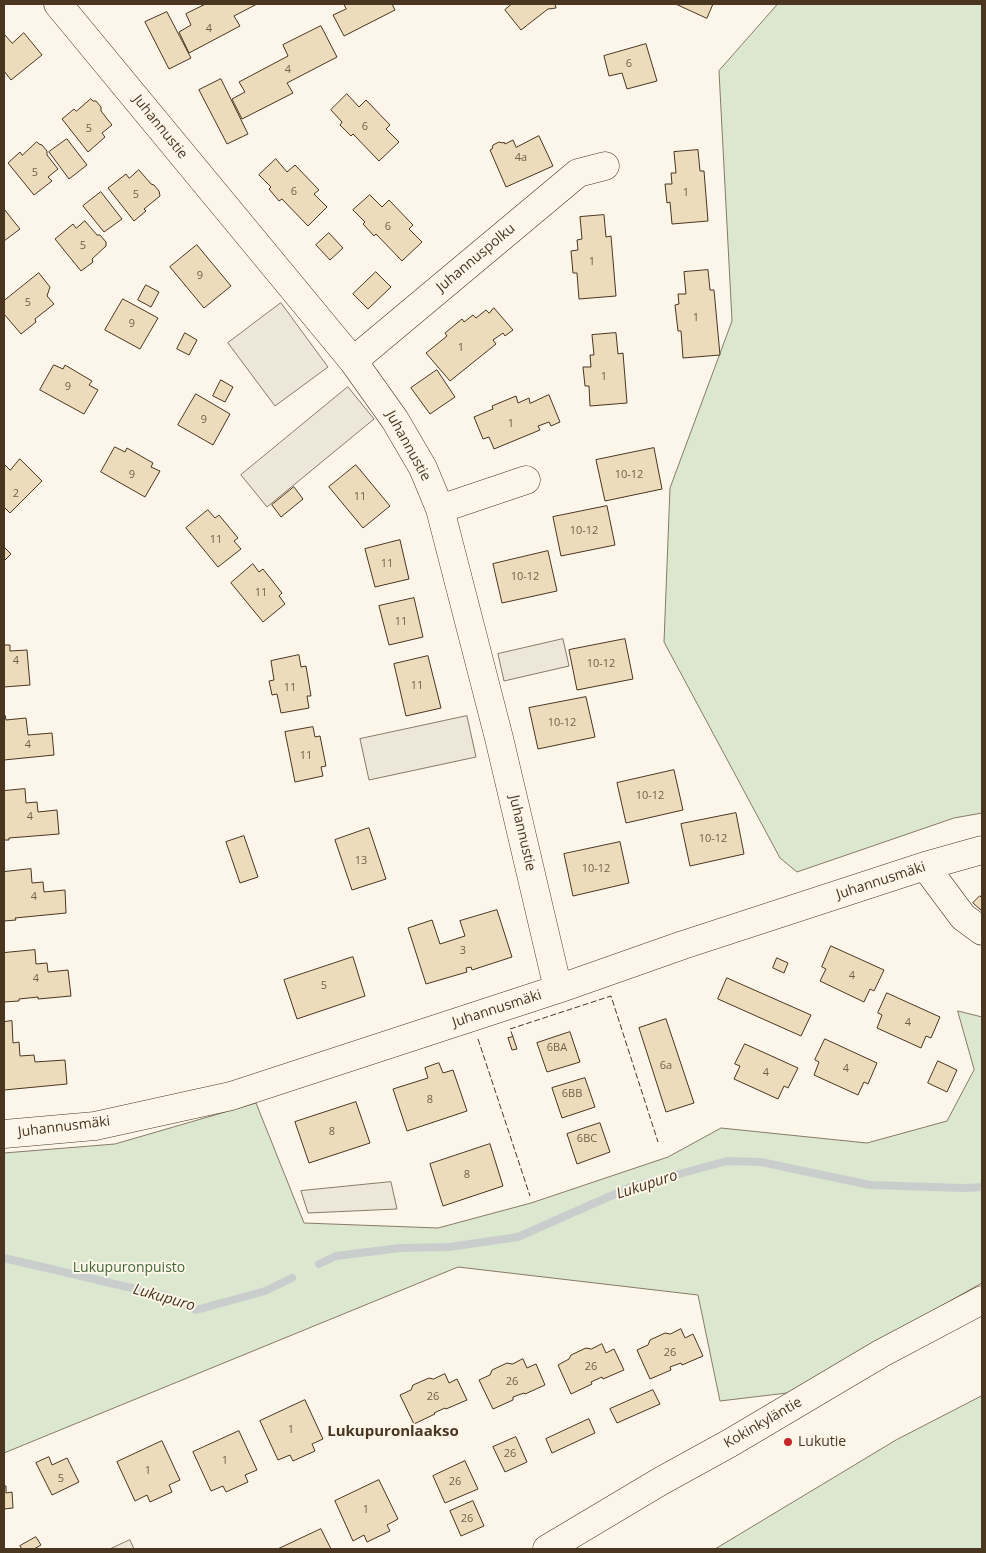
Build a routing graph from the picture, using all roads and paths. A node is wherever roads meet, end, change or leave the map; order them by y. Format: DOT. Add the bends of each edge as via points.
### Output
graph roads {
  1 [pos="58,4"];
  2 [pos="605,166"];
  3 [pos="353,361"];
  4 [pos="526,480"];
  5 [pos="440,509"];
  6 [pos="982,850"];
  7 [pos="925,866"];
  8 [pos="982,931"];
  9 [pos="558,989"];
  10 [pos="4,1134"];
  11 [pos="982,1300"];
  12 [pos="547,1549"];
  1 -- 3 [label="street, Juhannustie"];
  2 -- 3 [label="street, Juhannuspolku" via="578,174"];
  3 -- 5 [label="street, Juhannustie" via="395,420 423,468"];
  4 -- 5 [label="street"];
  5 -- 9 [label="street, Juhannustie" via="499,738"];
  6 -- 7 [label="street, Juhannusmäki"];
  7 -- 8 [label="street" via="963,917"];
  7 -- 9 [label="street, Juhannusmäki"];
  9 -- 10 [label="street, Juhannusmäki" via="231,1096 94,1126"];
  11 -- 12 [label="street, Kokinkyläntie" via="882,1353"];
}
